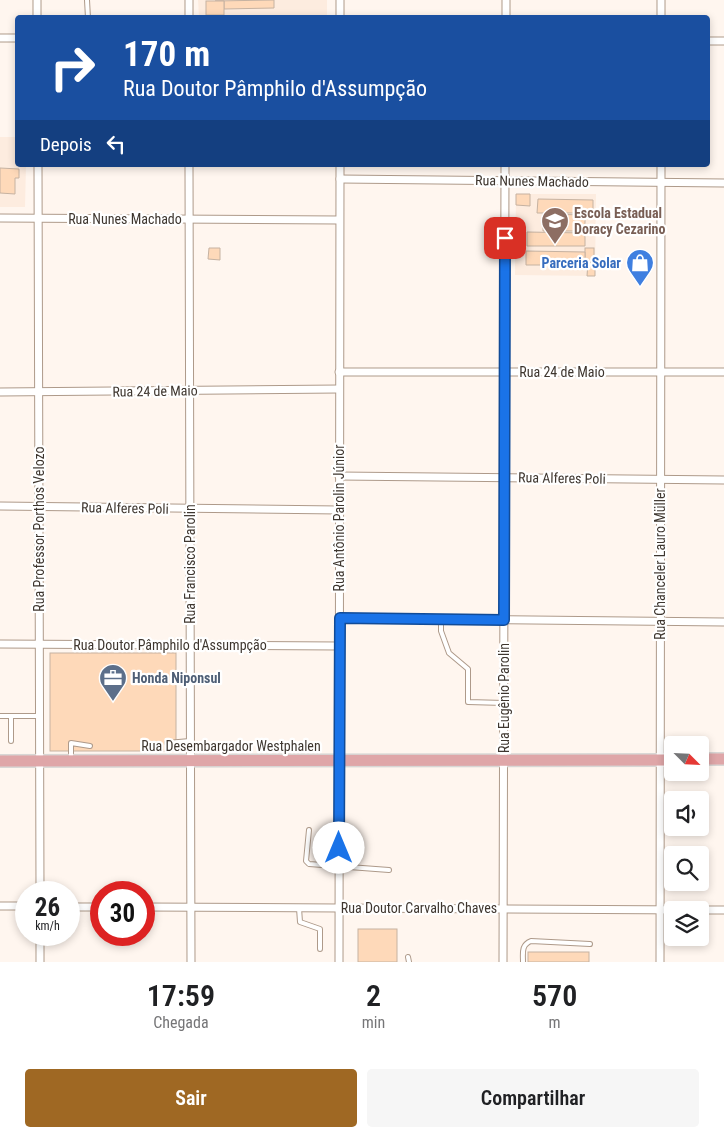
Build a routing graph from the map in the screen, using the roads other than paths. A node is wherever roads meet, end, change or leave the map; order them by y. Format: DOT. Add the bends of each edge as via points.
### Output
graph roads {
  1 [pos="38,0"];
  2 [pos="87,0"];
  3 [pos="189,0"];
  4 [pos="340,0"];
  5 [pos="506,0"];
  6 [pos="661,0"];
  7 [pos="38,15"];
  8 [pos="88,15"];
  9 [pos="189,15"];
  10 [pos="340,15"];
  11 [pos="506,15"];
  12 [pos="661,15"];
  13 [pos="0,38"];
  14 [pos="15,38"];
  15 [pos="710,41"];
  16 [pos="724,41"];
  17 [pos="38,167"];
  18 [pos="189,167"];
  19 [pos="340,167"];
  20 [pos="505,167"];
  21 [pos="661,167"];
  22 [pos="340,179"];
  23 [pos="505,180"];
  24 [pos="661,182"];
  25 [pos="724,182"];
  26 [pos="0,218"];
  27 [pos="38,218"];
  28 [pos="189,219"];
  29 [pos="340,220"];
  30 [pos="340,372"];
  31 [pos="505,372"];
  32 [pos="661,372"];
  33 [pos="724,372"];
  34 [pos="339,389"];
  35 [pos="190,390"];
  36 [pos="0,392"];
  37 [pos="38,392"];
  38 [pos="339,476"];
  39 [pos="504,478"];
  40 [pos="660,479"];
  41 [pos="724,480"];
  42 [pos="0,506"];
  43 [pos="39,506"];
  44 [pos="190,508"];
  45 [pos="340,510"];
  46 [pos="340,618"];
  47 [pos="441,619"];
  48 [pos="504,620"];
  49 [pos="660,622"];
  50 [pos="724,622"];
  51 [pos="0,644"];
  52 [pos="39,644"];
  53 [pos="190,645"];
  54 [pos="339,646"];
  55 [pos="504,703"];
  56 [pos="0,716"];
  57 [pos="11,716"];
  58 [pos="39,716"];
  59 [pos="11,741"];
  60 [pos="190,741"];
  61 [pos="168,743"];
  62 [pos="90,746"];
  63 [pos="724,759"];
  64 [pos="339,760"];
  65 [pos="504,760"];
  66 [pos="660,760"];
  67 [pos="664,760"];
  68 [pos="709,760"];
  69 [pos="39,761"];
  70 [pos="70,761"];
  71 [pos="190,761"];
  72 [pos="0,762"];
  73 [pos="309,830"];
  74 [pos="339,865"];
  75 [pos="389,870"];
  76 [pos="40,881"];
  77 [pos="0,906"];
  78 [pos="15,906"];
  79 [pos="155,907"];
  80 [pos="191,907"];
  81 [pos="299,908"];
  82 [pos="339,908"];
  83 [pos="503,909"];
  84 [pos="660,910"];
  85 [pos="664,910"];
  86 [pos="709,910"];
  87 [pos="724,910"];
  88 [pos="590,944"];
  89 [pos="40,946"];
  90 [pos="320,949"];
  91 [pos="40,962"];
  92 [pos="191,962"];
  93 [pos="339,962"];
  94 [pos="503,962"];
  95 [pos="523,962"];
  96 [pos="660,962"];
  1 -- 7 [label="street"];
  2 -- 8 [label="lane"];
  3 -- 9 [label="street"];
  4 -- 10 [label="street"];
  5 -- 11 [label="street"];
  6 -- 12 [label="street"];
  13 -- 14 [label="street"];
  15 -- 16 [label="street"];
  17 -- 27 [label="street, Rua Professor Porthos Velozo"];
  18 -- 28 [label="street, Rua Francisco Parolin"];
  19 -- 22 [label="street, Rua Antônio Parolin Júnior"];
  20 -- 23 [label="street, Rua Eugênio Parolin"];
  21 -- 24 [label="street, Rua Chanceler Lauro Müller"];
  22 -- 23 [label="street, Rua Nunes Machado"];
  22 -- 29 [label="street, Rua Antônio Parolin Júnior"];
  23 -- 24 [label="street, Rua Nunes Machado"];
  23 -- 31 [label="street, Rua Eugênio Parolin"];
  24 -- 25 [label="street, Rua Nunes Machado"];
  24 -- 32 [label="street, Rua Chanceler Lauro Müller"];
  26 -- 27 [label="street, Rua Nunes Machado"];
  27 -- 28 [label="street, Rua Nunes Machado"];
  27 -- 37 [label="street, Rua Professor Porthos Velozo"];
  28 -- 29 [label="street, Rua Nunes Machado"];
  28 -- 35 [label="street, Rua Francisco Parolin"];
  29 -- 30 [label="street, Rua Antônio Parolin Júnior"];
  30 -- 31 [label="street, Rua 24 de Maio"];
  30 -- 34 [label="street, Rua Antônio Parolin Júnior"];
  31 -- 32 [label="street, Rua 24 de Maio"];
  31 -- 39 [label="street, Rua Eugênio Parolin"];
  32 -- 33 [label="street, Rua 24 de Maio"];
  32 -- 40 [label="street, Rua Chanceler Lauro Müller"];
  34 -- 35 [label="street, Rua 24 de Maio"];
  34 -- 38 [label="street, Rua Antônio Parolin Júnior"];
  35 -- 37 [label="street, Rua 24 de Maio"];
  35 -- 44 [label="street, Rua Francisco Parolin"];
  36 -- 37 [label="street, Rua 24 de Maio"];
  37 -- 43 [label="street, Rua Professor Porthos Velozo"];
  38 -- 39 [label="street, Rua Alferes Poli"];
  38 -- 45 [label="street, Rua Antônio Parolin Júnior"];
  39 -- 40 [label="street, Rua Alferes Poli"];
  39 -- 48 [label="street, Rua Eugênio Parolin"];
  40 -- 41 [label="street, Rua Alferes Poli"];
  40 -- 49 [label="street, Rua Chanceler Lauro Müller"];
  42 -- 43 [label="street, Rua Alferes Poli"];
  43 -- 44 [label="street, Rua Alferes Poli"];
  43 -- 52 [label="street, Rua Professor Porthos Velozo"];
  44 -- 45 [label="street, Rua Alferes Poli"];
  44 -- 53 [label="street, Rua Francisco Parolin"];
  45 -- 46 [label="street, Rua Antônio Parolin Júnior"];
  46 -- 47 [label="street"];
  46 -- 54 [label="street, Rua Antônio Parolin Júnior"];
  47 -- 48 [label="street"];
  47 -- 55 [label="lane" via="441,631 449,653 468,669 468,702"];
  48 -- 49 [label="street"];
  48 -- 55 [label="street, Rua Eugênio Parolin"];
  49 -- 50 [label="street"];
  49 -- 66 [label="street, Rua Chanceler Lauro Müller"];
  51 -- 52 [label="street, Rua Doutor Pâmphilo d'Assumpção"];
  52 -- 53 [label="street, Rua Doutor Pâmphilo d'Assumpção"];
  52 -- 58 [label="street, Rua Professor Porthos Velozo"];
  53 -- 54 [label="street, Rua Doutor Pâmphilo d'Assumpção"];
  53 -- 60 [label="street, Rua Francisco Parolin"];
  54 -- 64 [label="street, Rua Antônio Parolin Júnior"];
  55 -- 65 [label="street, Rua Eugênio Parolin"];
  56 -- 57 [label="lane"];
  57 -- 58 [label="lane"];
  57 -- 59 [label="lane"];
  58 -- 69 [label="street, Rua Professor Porthos Velozo"];
  60 -- 61 [label="lane"];
  60 -- 71 [label="street, Rua Francisco Parolin"];
  62 -- 70 [label="lane" via="71,743"];
  63 -- 68 [label="main road"];
  64 -- 65 [label="main road, Rua Desembargador Westphalen"];
  64 -- 71 [label="main road, Rua Desembargador Westphalen"];
  64 -- 74 [label="street, Rua Antônio Parolin Júnior"];
  65 -- 66 [label="main road, Rua Desembargador Westphalen"];
  65 -- 83 [label="street, Rua Eugênio Parolin"];
  66 -- 67 [label="main road, Rua Desembargador Westphalen"];
  66 -- 84 [label="street, Rua Chanceler Lauro Müller"];
  69 -- 70 [label="main road, Rua Desembargador Westphalen"];
  69 -- 72 [label="main road, Rua Desembargador Westphalen"];
  69 -- 76 [label="street, Rua Professor Porthos Velozo"];
  70 -- 71 [label="main road, Rua Desembargador Westphalen"];
  71 -- 80 [label="street, Rua Francisco Parolin"];
  73 -- 74 [label="lane" via="307,863"];
  74 -- 75 [label="lane"];
  74 -- 82 [label="street, Rua Antônio Parolin Júnior"];
  77 -- 78 [label="street"];
  79 -- 80 [label="street, Rua Doutor Carvalho Chaves"];
  80 -- 81 [label="street, Rua Doutor Carvalho Chaves"];
  80 -- 92 [label="street, Rua Francisco Parolin"];
  81 -- 82 [label="street, Rua Doutor Carvalho Chaves"];
  81 -- 90 [label="lane" via="300,922 320,929"];
  82 -- 83 [label="street, Rua Doutor Carvalho Chaves"];
  82 -- 93 [label="street, Rua Antônio Parolin Júnior"];
  83 -- 84 [label="street, Rua Doutor Carvalho Chaves"];
  83 -- 94 [label="street, Rua Eugênio Parolin"];
  84 -- 85 [label="street, Rua Doutor Carvalho Chaves"];
  84 -- 96 [label="street, Rua Chanceler Lauro Müller"];
  86 -- 87 [label="street"];
  88 -- 95 [label="lane" via="531,941 523,948"];
  89 -- 91 [label="street"];
}
